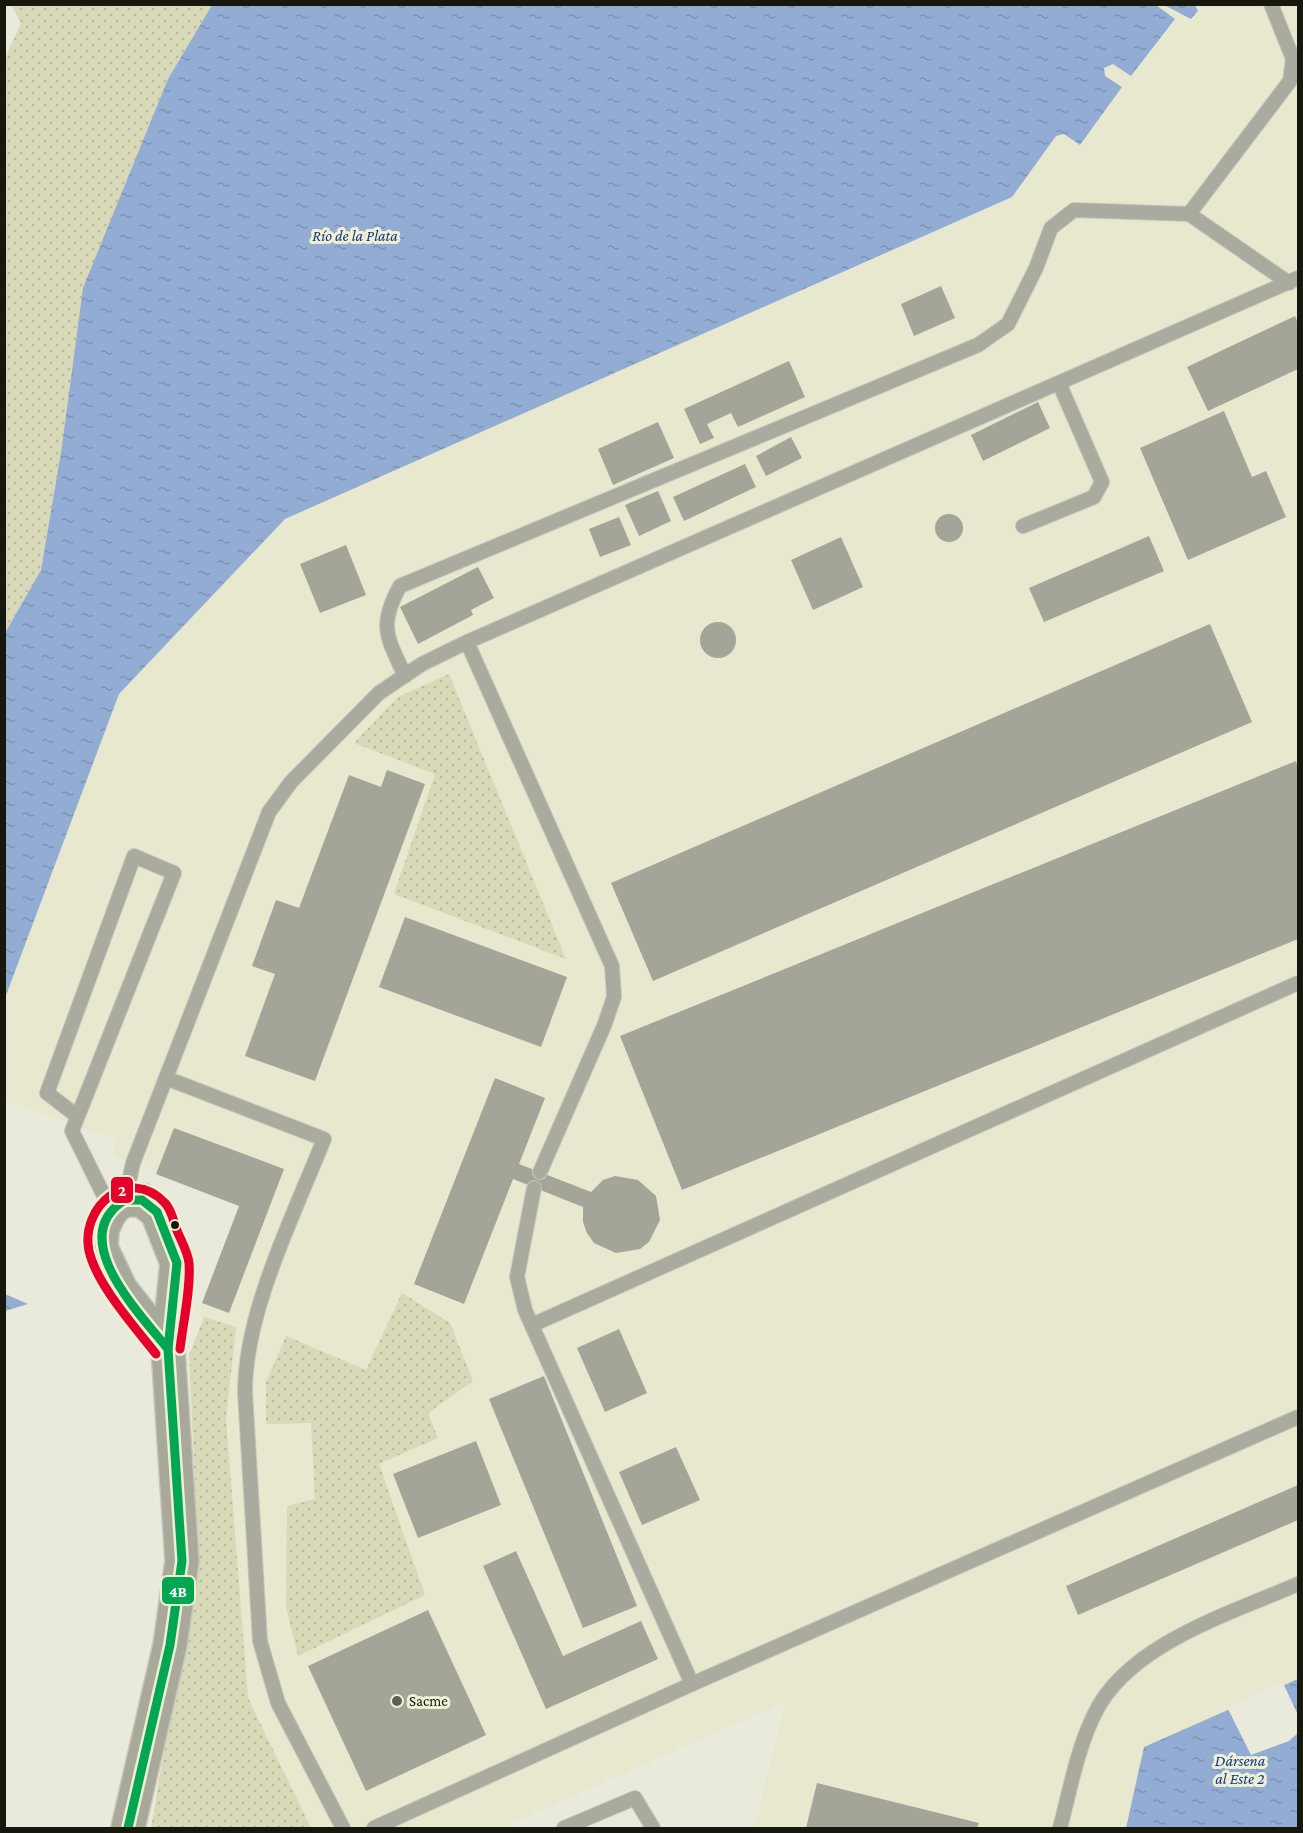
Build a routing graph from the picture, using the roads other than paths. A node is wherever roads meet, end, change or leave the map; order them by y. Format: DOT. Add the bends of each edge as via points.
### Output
graph roads {
  1 [pos="1271,4"];
  2 [pos="1189,214"];
  3 [pos="1294,281"];
  4 [pos="1059,383"];
  5 [pos="1023,526"];
  6 [pos="467,642"];
  7 [pos="405,676"];
  8 [pos="1299,983"];
  9 [pos="166,1078"];
  10 [pos="77,1116"];
  11 [pos="540,1172"];
  12 [pos="534,1188"];
  13 [pos="118,1206"];
  14 [pos="532,1325"];
  15 [pos="168,1349"];
  16 [pos="1299,1417"];
  17 [pos="1299,1584"];
  18 [pos="692,1684"];
  19 [pos="128,1828"];
  20 [pos="343,1828"];
  21 [pos="374,1828"];
  22 [pos="564,1828"];
  23 [pos="653,1828"];
  24 [pos="1060,1828"];
  1 -- 2 [label="lane" via="1293,58 1290,81"];
  2 -- 3 [label="lane"];
  2 -- 7 [label="lane" via="1074,210 1051,228 1008,324 978,345 400,586 387,610 388,638"];
  3 -- 4 [label="lane"];
  4 -- 5 [label="lane" via="1102,482 1095,497"];
  4 -- 6 [label="lane"];
  6 -- 7 [label="lane"];
  6 -- 11 [label="lane" via="612,966 614,997 604,1026"];
  7 -- 9 [label="lane" via="371,701 291,783 269,812"];
  8 -- 14 [label="lane"];
  9 -- 13 [label="lane"];
  9 -- 20 [label="lane" via="324,1139 258,1306 245,1366 245,1392 260,1641 278,1704"];
  10 -- 10 [label="lane" via="174,873 134,856 47,1093"];
  10 -- 13 [label="lane" via="72,1131"];
  12 -- 14 [label="lane" via="517,1277"];
  13 -- 15 [label="street" via="102,1230 101,1248 121,1290"];
  13 -- 15 [label="street" via="142,1200 157,1212 177,1263"];
  14 -- 18 [label="lane"];
  15 -- 19 [label="street" via="181,1534 180,1584"];
  16 -- 18 [label="lane"];
  17 -- 24 [label="lane" via="1173,1639 1133,1667 1110,1690 1095,1713 1080,1750"];
  18 -- 21 [label="lane"];
  22 -- 23 [label="lane" via="635,1798"];
}
